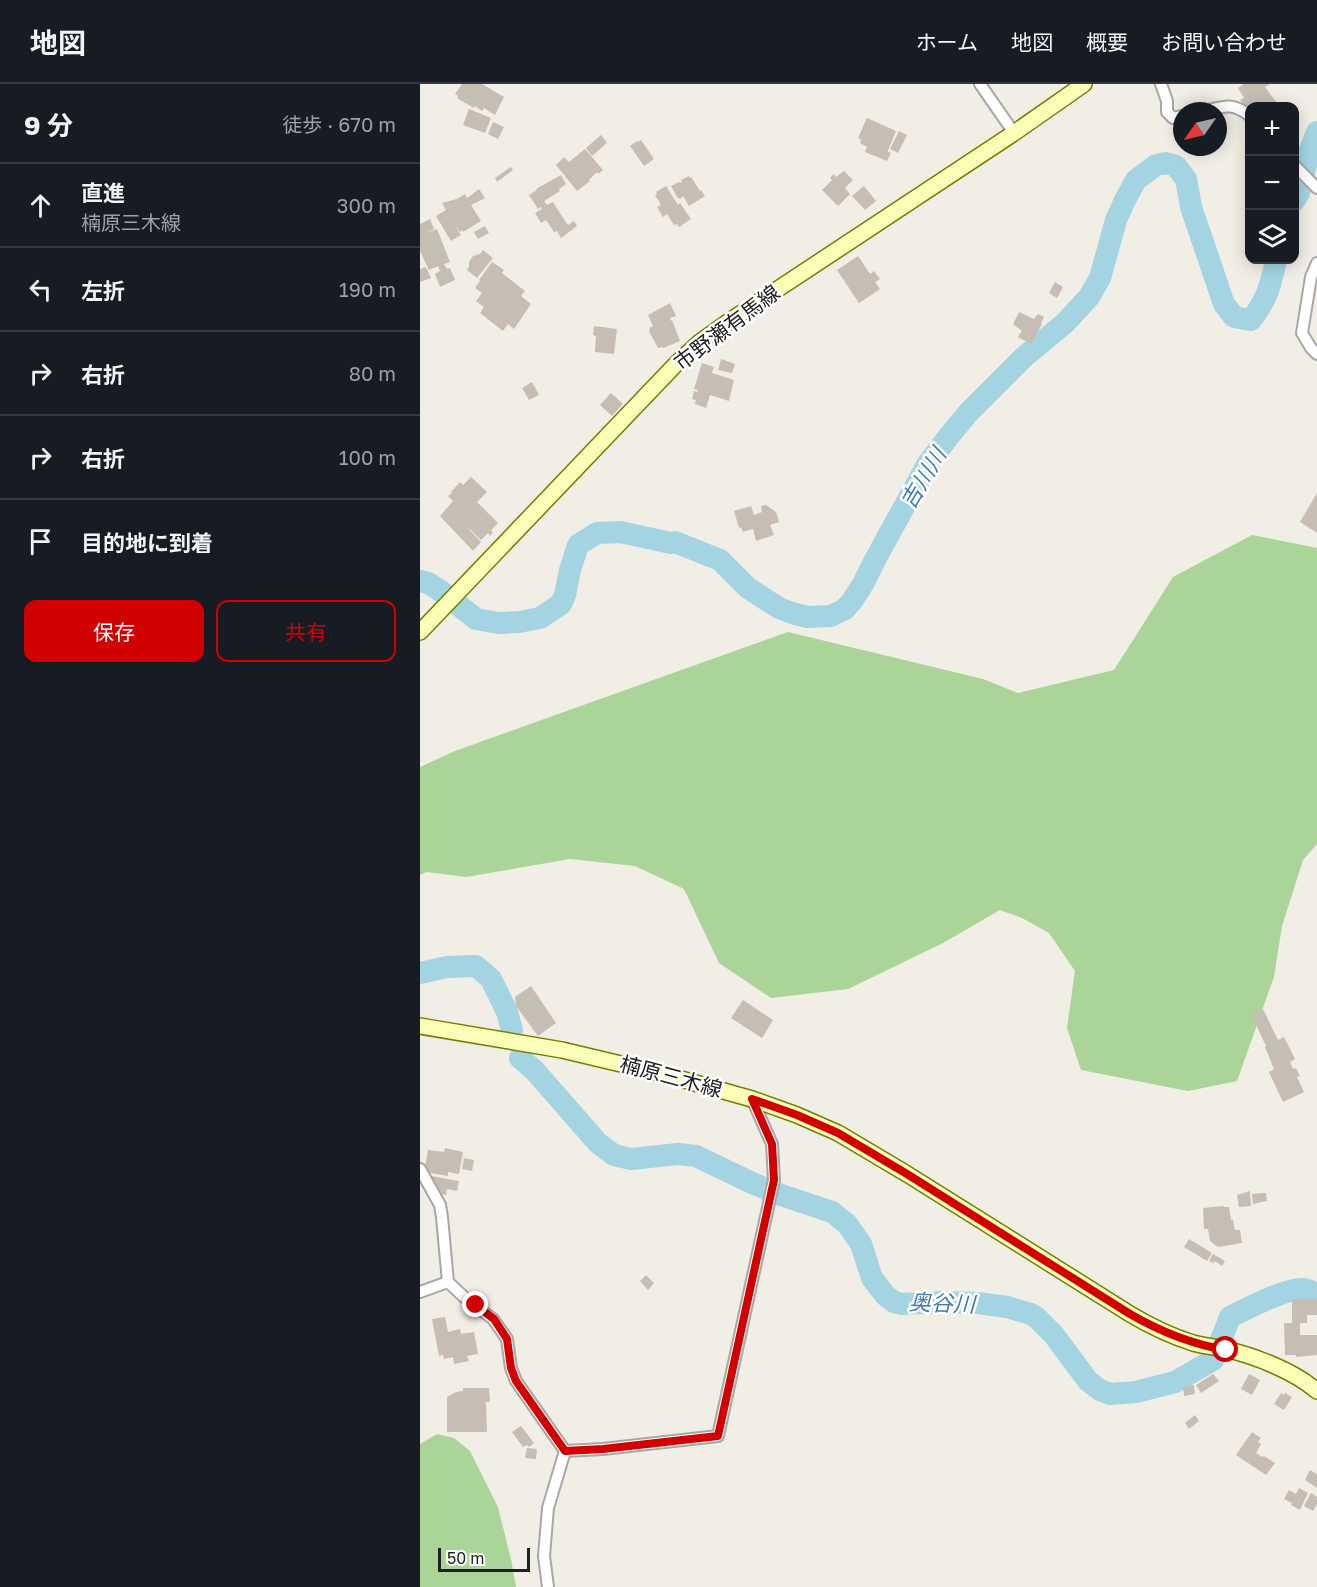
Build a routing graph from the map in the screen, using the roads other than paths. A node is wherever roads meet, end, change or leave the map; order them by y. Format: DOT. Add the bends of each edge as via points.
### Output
graph roads {
  1 [pos="980,84"];
  2 [pos="1084,84"];
  3 [pos="1161,84"];
  4 [pos="1227,105"];
  5 [pos="1245,113"];
  6 [pos="1173,118"];
  7 [pos="1014,133"];
  8 [pos="1299,170"];
  9 [pos="1317,188"];
  10 [pos="1317,263"];
  11 [pos="1317,354"];
  12 [pos="420,632"];
  13 [pos="420,1026"];
  14 [pos="752,1099"];
  15 [pos="420,1168"];
  16 [pos="448,1282"];
  17 [pos="420,1292"];
  18 [pos="1317,1391"];
  19 [pos="565,1451"];
  20 [pos="548,1587"];
  1 -- 7 [label="street"];
  2 -- 7 [label="main road, 市野瀬有馬線"];
  3 -- 6 [label="street" via="1167,112"];
  4 -- 5 [label="street"];
  7 -- 12 [label="main road, 市野瀬有馬線" via="700,342"];
  8 -- 9 [label="street"];
  10 -- 11 [label="street" via="1302,333"];
  13 -- 14 [label="main road, 楠原三木線" via="561,1050"];
  14 -- 18 [label="main road, 楠原三木線" via="838,1133 1157,1330 1255,1358 1284,1370"];
  14 -- 19 [label="street" via="772,1144 774,1180 718,1436"];
  15 -- 16 [label="street" via="440,1205"];
  16 -- 17 [label="street"];
  16 -- 19 [label="street" via="494,1319 507,1339 516,1381"];
  19 -- 20 [label="street" via="548,1508 544,1556"];
}
